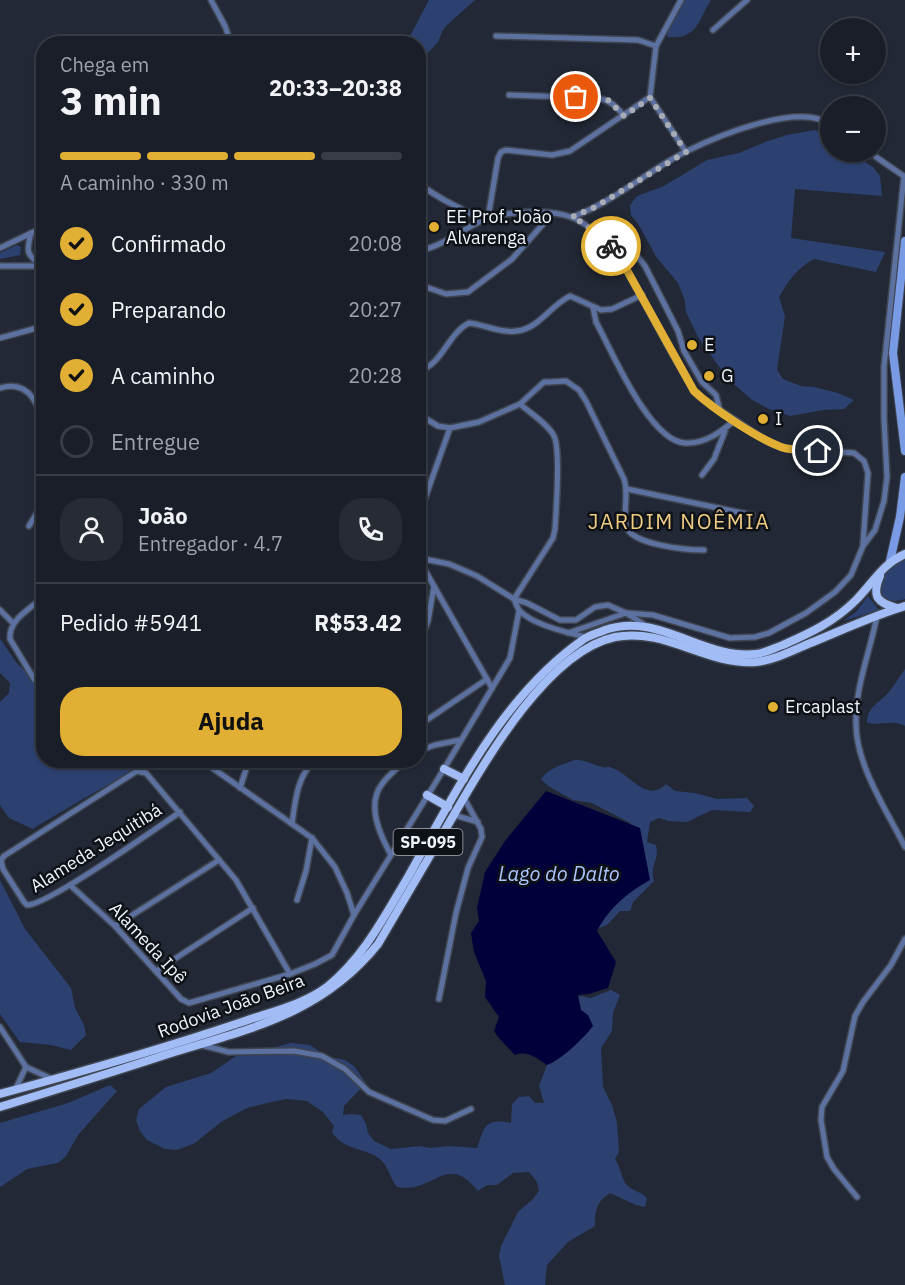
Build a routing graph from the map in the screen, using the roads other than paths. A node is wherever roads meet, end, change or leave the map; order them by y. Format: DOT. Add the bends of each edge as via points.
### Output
graph roads {
  1 [pos="211,0"];
  2 [pos="681,0"];
  3 [pos="747,0"];
  4 [pos="713,30"];
  5 [pos="228,36"];
  6 [pos="496,36"];
  7 [pos="656,46"];
  8 [pos="509,95"];
  9 [pos="650,98"];
  10 [pos="624,116"];
  11 [pos="820,120"];
  12 [pos="686,152"];
  13 [pos="884,162"];
  14 [pos="904,176"];
  15 [pos="426,189"];
  16 [pos="595,207"];
  17 [pos="552,214"];
  18 [pos="572,217"];
  19 [pos="485,219"];
  20 [pos="604,220"];
  21 [pos="583,223"];
  22 [pos="36,230"];
  23 [pos="31,232"];
  24 [pos="905,240"];
  25 [pos="0,248"];
  26 [pos="426,249"];
  27 [pos="36,261"];
  28 [pos="0,266"];
  29 [pos="36,266"];
  30 [pos="426,287"];
  31 [pos="642,296"];
  32 [pos="593,307"];
  33 [pos="36,328"];
  34 [pos="0,338"];
  35 [pos="426,366"];
  36 [pos="0,388"];
  37 [pos="36,403"];
  38 [pos="520,404"];
  39 [pos="720,411"];
  40 [pos="426,419"];
  41 [pos="735,420"];
  42 [pos="450,428"];
  43 [pos="726,428"];
  44 [pos="905,451"];
  45 [pos="702,475"];
  46 [pos="905,477"];
  47 [pos="627,489"];
  48 [pos="426,496"];
  49 [pos="36,515"];
  50 [pos="752,515"];
  51 [pos="29,526"];
  52 [pos="863,546"];
  53 [pos="704,550"];
  54 [pos="905,554"];
  55 [pos="426,559"];
  56 [pos="890,561"];
  57 [pos="882,570"];
  58 [pos="426,571"];
  59 [pos="434,586"];
  60 [pos="514,599"];
  61 [pos="36,604"];
  62 [pos="901,607"];
  63 [pos="0,610"];
  64 [pos="519,611"];
  65 [pos="626,613"];
  66 [pos="877,616"];
  67 [pos="13,623"];
  68 [pos="426,626"];
  69 [pos="646,626"];
  70 [pos="568,633"];
  71 [pos="587,637"];
  72 [pos="34,679"];
  73 [pos="487,679"];
  74 [pos="492,688"];
  75 [pos="426,721"];
  76 [pos="460,740"];
  77 [pos="426,748"];
  78 [pos="212,768"];
  79 [pos="246,768"];
  80 [pos="308,768"];
  81 [pos="398,768"];
  82 [pos="444,769"];
  83 [pos="464,779"];
  84 [pos="240,788"];
  85 [pos="427,795"];
  86 [pos="464,798"];
  87 [pos="448,807"];
  88 [pos="180,812"];
  89 [pos="454,815"];
  90 [pos="478,822"];
  91 [pos="292,824"];
  92 [pos="312,838"];
  93 [pos="905,847"];
  94 [pos="391,855"];
  95 [pos="1,860"];
  96 [pos="219,860"];
  97 [pos="70,885"];
  98 [pos="297,900"];
  99 [pos="253,908"];
  100 [pos="354,915"];
  101 [pos="115,926"];
  102 [pos="905,939"];
  103 [pos="156,971"];
  104 [pos="290,974"];
  105 [pos="439,999"];
  106 [pos="0,1027"];
  107 [pos="200,1044"];
  108 [pos="26,1067"];
  109 [pos="53,1080"];
  110 [pos="15,1090"];
  111 [pos="0,1094"];
  112 [pos="0,1107"];
  113 [pos="471,1109"];
  114 [pos="857,1197"];
  1 -- 5 [label="street"];
  2 -- 7 [label="street"];
  3 -- 4 [label="street"];
  6 -- 7 [label="street" via="638,40"];
  7 -- 9 [label="street"];
  8 -- 10 [label="street" via="598,98 608,100"];
  9 -- 10 [label="street"];
  9 -- 12 [label="street"];
  10 -- 19 [label="street" via="570,151 552,155 501,152"];
  11 -- 12 [label="street" via="788,117 742,128"];
  12 -- 16 [label="street"];
  13 -- 14 [label="street"];
  14 -- 52 [label="street" via="884,367 887,477 875,530"];
  15 -- 19 [label="street"];
  16 -- 18 [label="street"];
  16 -- 21 [label="street"];
  17 -- 18 [label="street"];
  17 -- 19 [label="street" via="510,212"];
  17 -- 30 [label="street" via="512,259 468,292 446,294"];
  18 -- 21 [label="street"];
  19 -- 26 [label="street"];
  20 -- 39 [label="street" via="645,266 684,351 702,382 716,395"];
  21 -- 31 [label="street" via="618,254"];
  22 -- 23 [label="street"];
  23 -- 25 [label="street"];
  23 -- 27 [label="street" via="28,253"];
  24 -- 44 [label="main road" via="893,353"];
  28 -- 29 [label="street"];
  31 -- 32 [label="street" via="612,309"];
  31 -- 39 [label="street" via="694,391"];
  32 -- 35 [label="street" via="570,296 519,332 469,323 457,331 434,363"];
  32 -- 43 [label="street" via="596,322 637,402 657,428 683,443 718,435"];
  33 -- 34 [label="street"];
  36 -- 37 [label="street" via="17,387"];
  38 -- 42 [label="street" via="479,422"];
  38 -- 47 [label="street" via="544,382 566,381 579,390"];
  38 -- 60 [label="street" via="555,438 556,519 553,538"];
  39 -- 41 [label="street"];
  40 -- 42 [label="street"];
  41 -- 43 [label="street"];
  41 -- 52 [label="street" via="783,448 854,453 864,461 868,473"];
  42 -- 48 [label="street"];
  43 -- 45 [label="street" via="714,459"];
  46 -- 56 [label="main road"];
  47 -- 50 [label="street"];
  47 -- 53 [label="street" via="626,526 634,537"];
  49 -- 51 [label="street"];
  52 -- 65 [label="street" via="851,575 836,592 806,614 755,637 730,638 653,615"];
  54 -- 56 [label="main road, Rodovia João Beira / SP-095"];
  55 -- 60 [label="street" via="477,576"];
  56 -- 57 [label="main road, Rodovia João Beira / SP-095"];
  57 -- 62 [label="main road" via="876,593 879,600"];
  57 -- 69 [label="main road, Rodovia João Beira / SP-095" via="834,620 765,652 746,654 711,648"];
  58 -- 59 [label="street"];
  59 -- 68 [label="street"];
  59 -- 73 [label="street"];
  60 -- 64 [label="street"];
  60 -- 65 [label="street" via="561,620 576,620 596,607 608,605"];
  61 -- 67 [label="street"];
  62 -- 66 [label="main road, Rodovia João Beira / SP-095"];
  63 -- 67 [label="street"];
  64 -- 70 [label="street"];
  64 -- 74 [label="street, Alameda Ipê" via="510,658"];
  65 -- 69 [label="street"];
  65 -- 70 [label="street"];
  66 -- 86 [label="main road, Rodovia João Beira / SP-095" via="758,662 728,660 636,635 592,645 549,680 515,718"];
  66 -- 93 [label="street" via="859,689 856,726 867,769"];
  67 -- 72 [label="street" via="10,639"];
  69 -- 71 [label="main road, Rodovia João Beira / SP-095" via="614,627"];
  70 -- 71 [label="street"];
  71 -- 83 [label="main road, Rodovia João Beira / SP-095" via="513,705"];
  73 -- 74 [label="street"];
  73 -- 75 [label="street"];
  74 -- 76 [label="street, Alameda Ipê"];
  76 -- 77 [label="street"];
  76 -- 82 [label="street, Alameda Ipê"];
  78 -- 84 [label="street"];
  79 -- 84 [label="street"];
  80 -- 91 [label="street" via="300,783"];
  81 -- 94 [label="street" via="381,786 375,814 380,836"];
  82 -- 83 [label="main road"];
  82 -- 85 [label="street, Alameda Ipê"];
  83 -- 87 [label="main road, Rodovia João Beira / SP-095"];
  84 -- 91 [label="street"];
  85 -- 87 [label="main road"];
  85 -- 94 [label="street, Alameda Ipê"];
  86 -- 89 [label="main road, Rodovia João Beira / SP-095"];
  86 -- 90 [label="street"];
  87 -- 109 [label="main road, Rodovia João Beira / SP-095" via="373,937 351,965 324,989 295,1004"];
  88 -- 95 [label="street" via="146,773 137,771"];
  88 -- 96 [label="street"];
  88 -- 97 [label="street, Alameda Jequitibá"];
  89 -- 90 [label="street"];
  89 -- 107 [label="main road, Rodovia João Beira / SP-095" via="378,944 346,979 290,1013"];
  90 -- 105 [label="street" via="482,837 468,868 456,913"];
  91 -- 92 [label="street"];
  92 -- 98 [label="street"];
  92 -- 100 [label="street" via="335,867"];
  94 -- 100 [label="street, Alameda Ipê"];
  95 -- 97 [label="street, Alameda Jequitibá" via="27,905 35,905"];
  96 -- 99 [label="street"];
  96 -- 101 [label="street"];
  97 -- 101 [label="street, Alameda Ipê"];
  99 -- 103 [label="street"];
  99 -- 104 [label="street"];
  100 -- 104 [label="street, Alameda Ipê" via="332,955"];
  101 -- 103 [label="street, Alameda Ipê"];
  102 -- 114 [label="street" via="855,1016 843,1071 821,1113 827,1157"];
  103 -- 104 [label="street, Alameda Ipê" via="189,1003"];
  106 -- 108 [label="street"];
  107 -- 112 [label="main road, Rodovia João Beira / SP-095"];
  107 -- 113 [label="street" via="229,1052 294,1051 322,1056 345,1069 369,1092 433,1120 445,1120"];
  108 -- 109 [label="street"];
  108 -- 110 [label="street"];
  109 -- 110 [label="main road, Rodovia João Beira / SP-095"];
  110 -- 111 [label="main road, Rodovia João Beira / SP-095"];
}
